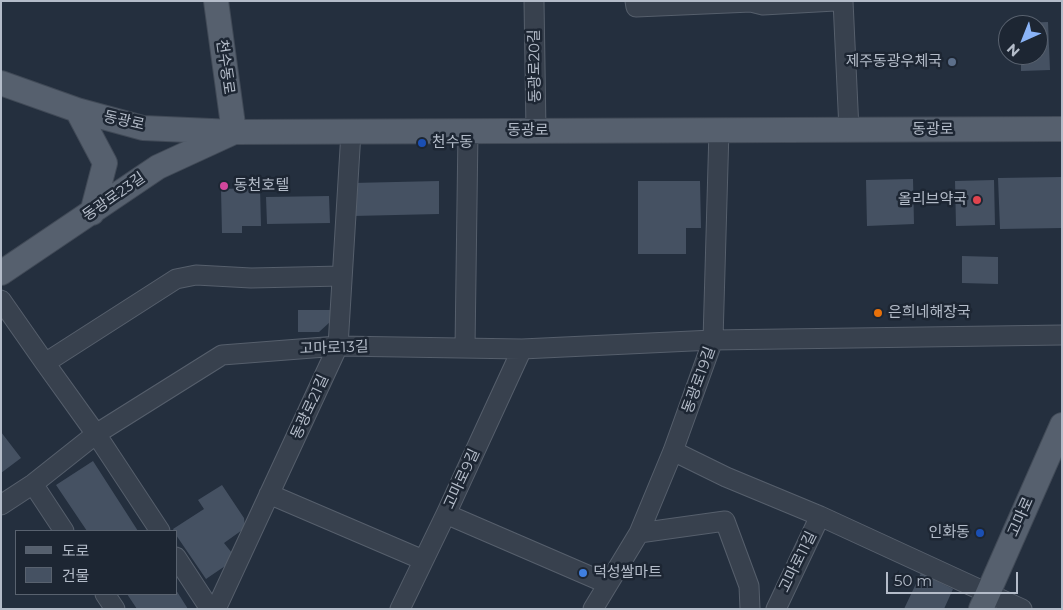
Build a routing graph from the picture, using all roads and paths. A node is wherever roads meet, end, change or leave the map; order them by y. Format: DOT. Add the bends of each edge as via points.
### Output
graph roads {
  1 [pos="216,1"];
  2 [pos="534,1"];
  3 [pos="635,1"];
  4 [pos="835,1"];
  5 [pos="843,1"];
  6 [pos="1,83"];
  7 [pos="77,110"];
  8 [pos="1062,129"];
  9 [pos="719,130"];
  10 [pos="849,130"];
  11 [pos="468,131"];
  12 [pos="536,131"];
  13 [pos="234,132"];
  14 [pos="351,132"];
  15 [pos="92,213"];
  16 [pos="1,273"];
  17 [pos="342,276"];
  18 [pos="1,300"];
  19 [pos="1062,335"];
  20 [pos="713,340"];
  21 [pos="338,346"];
  22 [pos="465,348"];
  23 [pos="522,349"];
  24 [pos="45,363"];
  25 [pos="1062,424"];
  26 [pos="96,434"];
  27 [pos="673,451"];
  28 [pos="33,484"];
  29 [pos="269,494"];
  30 [pos="1,504"];
  31 [pos="446,514"];
  32 [pos="820,516"];
  33 [pos="63,530"];
  34 [pos="159,530"];
  35 [pos="639,533"];
  36 [pos="178,559"];
  37 [pos="423,560"];
  38 [pos="608,584"];
  39 [pos="107,595"];
  40 [pos="984,601"];
  41 [pos="115,609"];
  42 [pos="210,609"];
  43 [pos="216,609"];
  44 [pos="400,609"];
  45 [pos="593,609"];
  46 [pos="750,609"];
  47 [pos="776,609"];
  48 [pos="1022,609"];
  1 -- 13 [label="main road, 천수동로"];
  2 -- 12 [label="street, 동광로20길"];
  3 -- 4 [label="street" via="636,7"];
  5 -- 10 [label="street"];
  6 -- 7 [label="main road, 동광로"];
  7 -- 13 [label="main road, 동광로" via="143,128"];
  7 -- 15 [label="main road" via="105,163"];
  8 -- 10 [label="main road, 동광로"];
  9 -- 10 [label="main road, 동광로"];
  9 -- 12 [label="main road, 동광로"];
  9 -- 20 [label="street, 동광로19길"];
  11 -- 12 [label="main road, 동광로"];
  11 -- 14 [label="main road, 동광로"];
  11 -- 22 [label="street"];
  13 -- 14 [label="main road, 동광로"];
  13 -- 15 [label="main road, 동광로23길" via="158,167"];
  14 -- 17 [label="street, 동광로21길"];
  15 -- 16 [label="main road, 동광로23길"];
  17 -- 21 [label="street, 동광로21길"];
  17 -- 24 [label="street" via="251,278 196,275 176,279"];
  18 -- 24 [label="street"];
  19 -- 20 [label="street, 고마로13길"];
  20 -- 23 [label="street, 고마로13길"];
  20 -- 27 [label="street, 동광로19길"];
  21 -- 22 [label="street, 고마로13길"];
  21 -- 26 [label="street, 고마로13길" via="222,355"];
  21 -- 29 [label="street, 동광로21길"];
  22 -- 23 [label="street, 고마로13길"];
  23 -- 31 [label="street, 고마로9길"];
  24 -- 26 [label="street"];
  25 -- 40 [label="main road, 고마로"];
  26 -- 28 [label="street, 고마로13길"];
  26 -- 34 [label="street"];
  27 -- 32 [label="street"];
  27 -- 35 [label="street, 동광로19길"];
  28 -- 30 [label="street, 고마로13길"];
  28 -- 33 [label="street"];
  29 -- 37 [label="street"];
  29 -- 43 [label="street, 동광로21길"];
  31 -- 37 [label="street, 고마로9길"];
  31 -- 38 [label="street"];
  32 -- 40 [label="street"];
  32 -- 47 [label="street, 고마로11길"];
  35 -- 38 [label="street, 동광로19길"];
  35 -- 46 [label="street" via="725,521 749,586"];
  36 -- 42 [label="street"];
  37 -- 44 [label="street, 고마로9길"];
  38 -- 45 [label="street, 동광로19길"];
  39 -- 41 [label="street"];
  40 -- 48 [label="street"];
}
